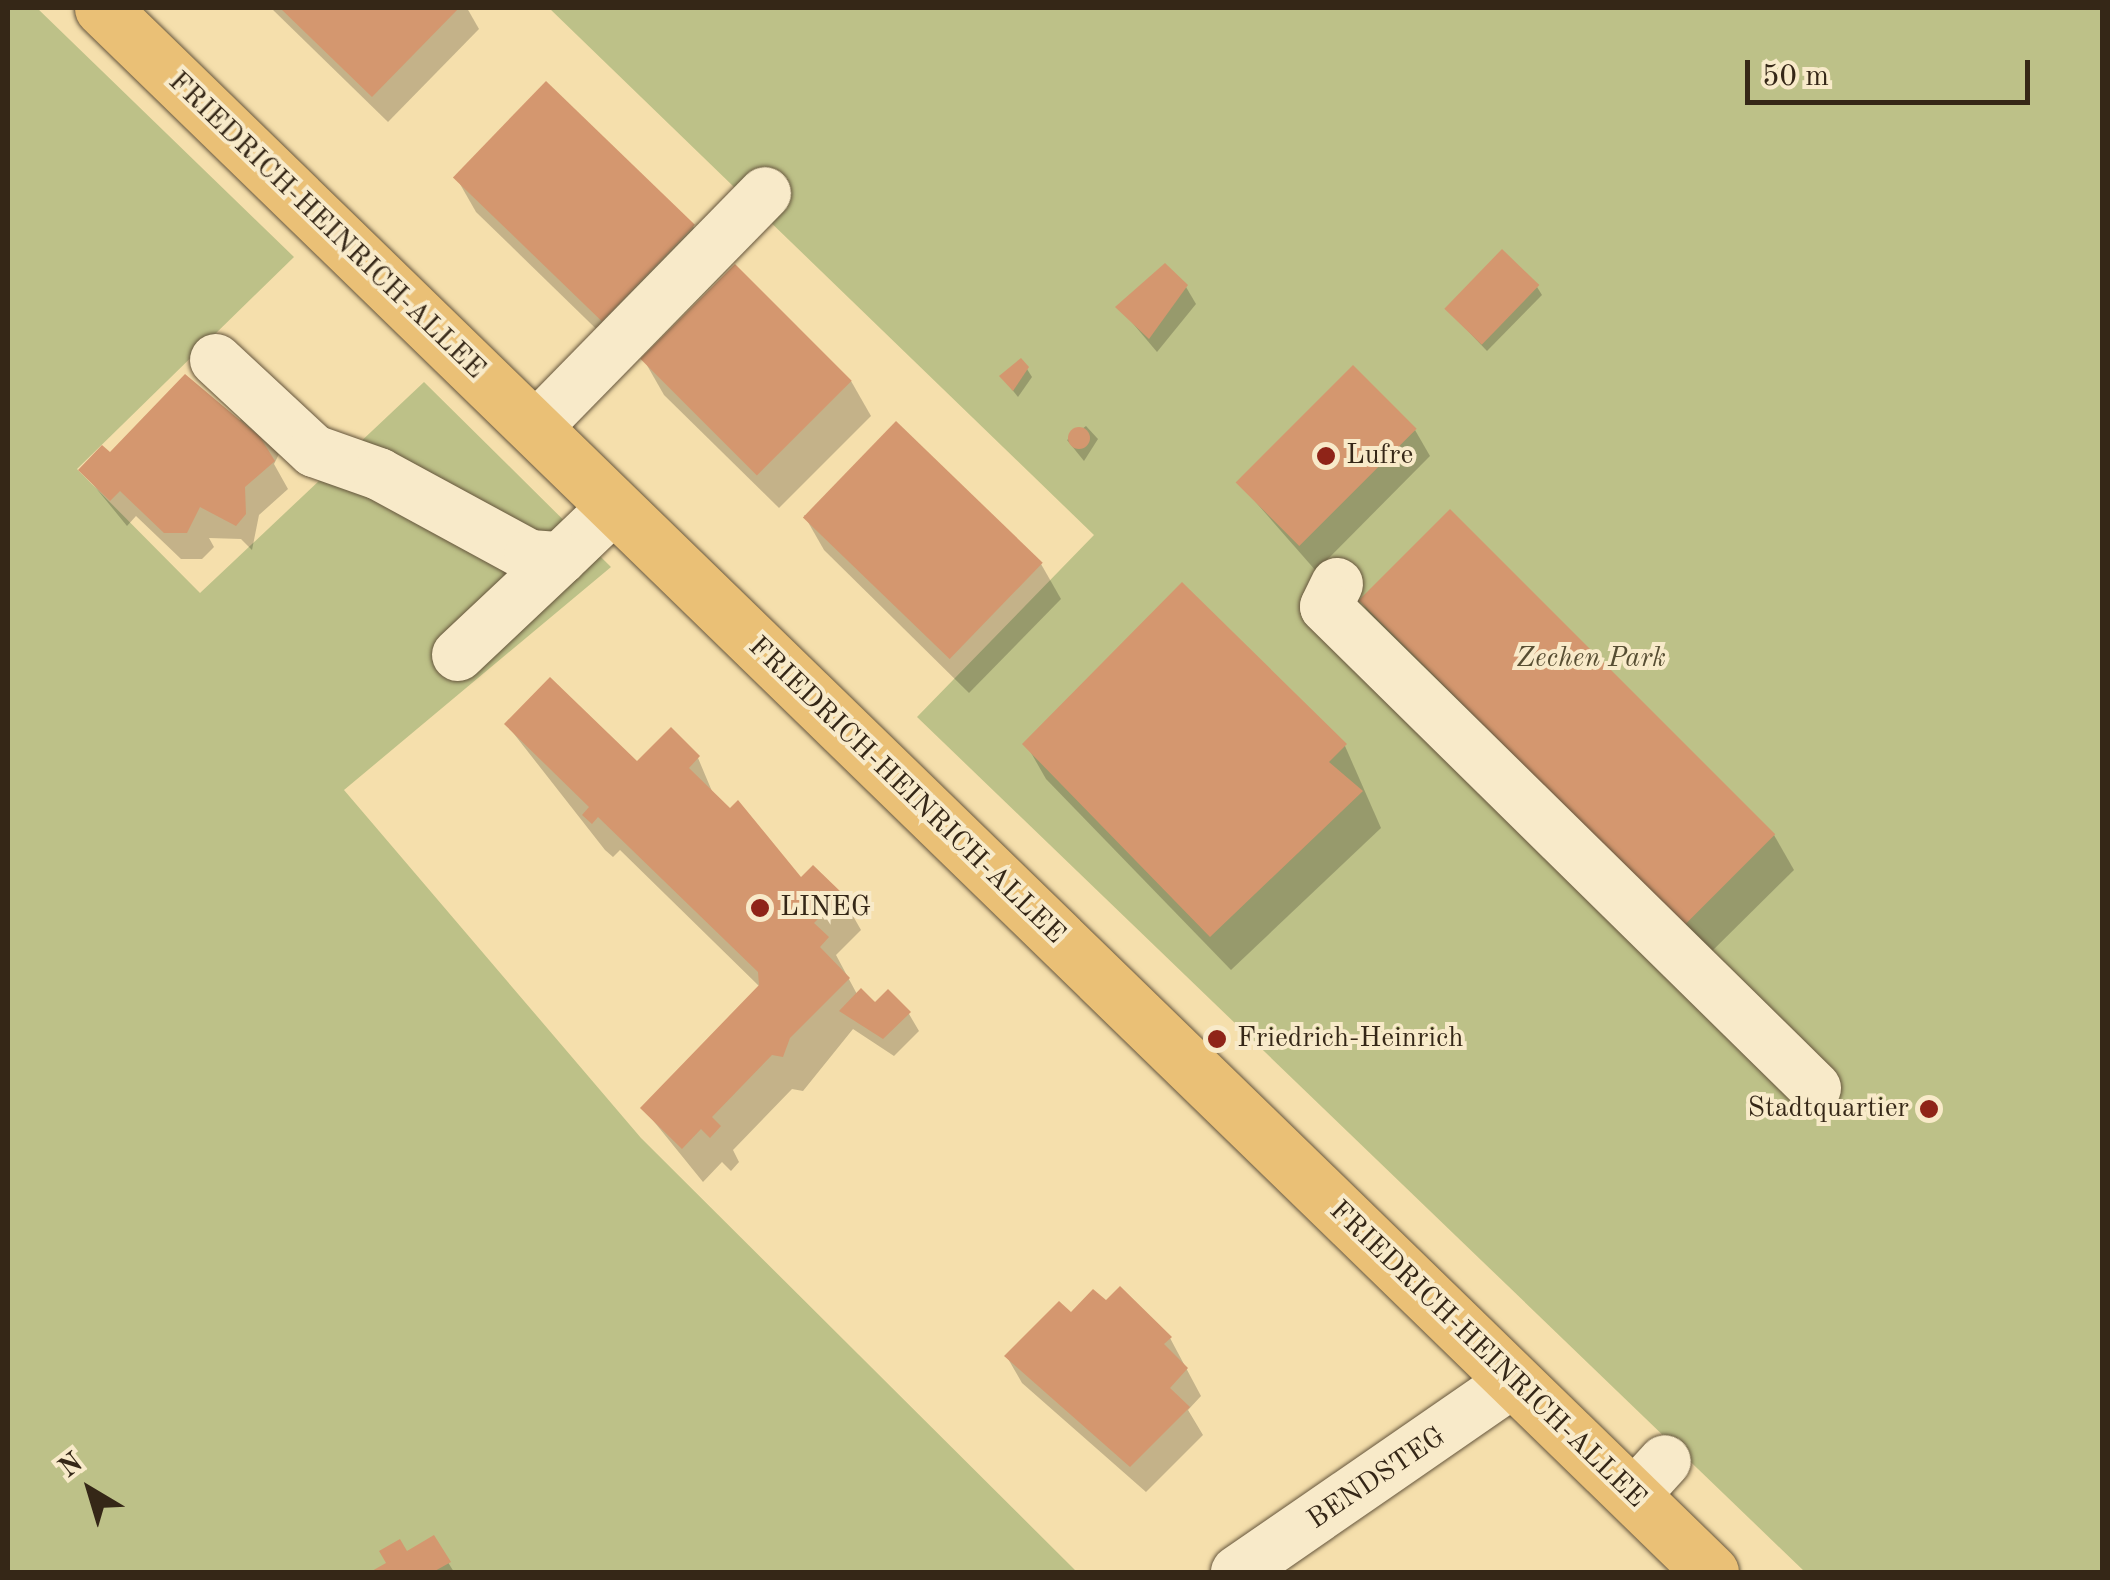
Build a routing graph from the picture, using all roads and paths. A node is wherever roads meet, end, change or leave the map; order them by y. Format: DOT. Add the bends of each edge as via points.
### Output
graph roads {
  1 [pos="102,8"];
  2 [pos="765,194"];
  3 [pos="216,360"];
  4 [pos="534,430"];
  5 [pos="614,507"];
  6 [pos="561,558"];
  7 [pos="1337,584"];
  8 [pos="458,655"];
  9 [pos="1815,1088"];
  10 [pos="1514,1381"];
  11 [pos="1237,1572"];
  12 [pos="1711,1572"];
  1 -- 4 [label="main road, FRIEDRICH-HEINRICH-ALLEE"];
  2 -- 4 [label="street"];
  3 -- 6 [label="street" via="314,451 379,474 504,546"];
  4 -- 5 [label="main road, FRIEDRICH-HEINRICH-ALLEE"];
  5 -- 6 [label="street"];
  5 -- 10 [label="main road, FRIEDRICH-HEINRICH-ALLEE"];
  6 -- 8 [label="street"];
  7 -- 9 [label="street" via="1326,607"];
  10 -- 11 [label="street, BENDSTEG"];
  10 -- 12 [label="main road, FRIEDRICH-HEINRICH-ALLEE" via="1649,1478"];
}
